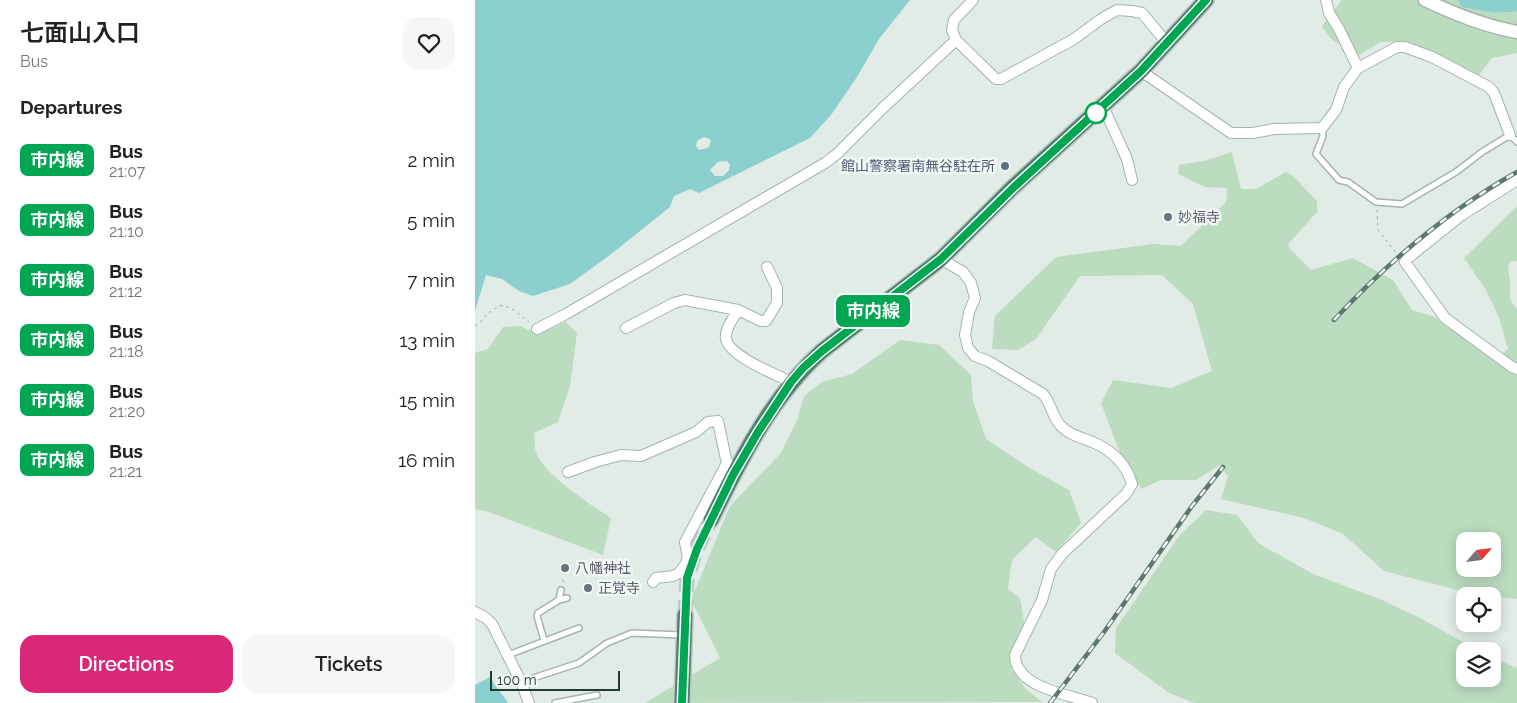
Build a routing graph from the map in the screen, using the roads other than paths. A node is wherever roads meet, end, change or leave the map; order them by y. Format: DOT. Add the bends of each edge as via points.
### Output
graph roads {
  1 [pos="973,0"];
  2 [pos="1206,0"];
  3 [pos="1326,0"];
  4 [pos="1425,0"];
  5 [pos="1517,32"];
  6 [pos="956,40"];
  7 [pos="1167,43"];
  8 [pos="1358,68"];
  9 [pos="1141,71"];
  10 [pos="1103,106"];
  11 [pos="1322,128"];
  12 [pos="1513,138"];
  13 [pos="1132,180"];
  14 [pos="1517,180"];
  15 [pos="941,259"];
  16 [pos="767,267"];
  17 [pos="738,310"];
  18 [pos="626,328"];
  19 [pos="537,329"];
  20 [pos="1517,369"];
  21 [pos="791,382"];
  22 [pos="730,469"];
  23 [pos="568,472"];
  24 [pos="711,520"];
  25 [pos="653,582"];
  26 [pos="561,590"];
  27 [pos="567,598"];
  28 [pos="559,600"];
  29 [pos="475,612"];
  30 [pos="685,615"];
  31 [pos="579,628"];
  32 [pos="684,636"];
  33 [pos="544,640"];
  34 [pos="508,655"];
  35 [pos="521,682"];
  36 [pos="597,695"];
  37 [pos="529,703"];
  38 [pos="555,703"];
  39 [pos="682,703"];
  40 [pos="1092,703"];
  1 -- 6 [label="street" via="954,20"];
  2 -- 7 [label="highway"];
  3 -- 8 [label="street" via="1329,13"];
  4 -- 5 [label="street" via="1462,17"];
  6 -- 7 [label="street" via="997,79 1074,39 1117,10 1142,13"];
  6 -- 19 [label="street" via="837,154"];
  7 -- 9 [label="highway"];
  8 -- 11 [label="street" via="1344,87 1336,110"];
  8 -- 12 [label="street" via="1397,47 1431,57 1489,87 1495,93"];
  9 -- 10 [label="highway"];
  9 -- 11 [label="street" via="1231,133"];
  10 -- 13 [label="street" via="1127,159"];
  10 -- 15 [label="highway"];
  11 -- 12 [label="lane" via="1323,136 1316,154 1339,180 1348,182 1376,202 1402,204 1456,172 1482,152"];
  14 -- 20 [label="street" via="1459,217 1405,262 1445,318"];
  15 -- 21 [label="highway" via="822,351"];
  15 -- 40 [label="street" via="963,272 971,283 975,298 965,335 975,356 1043,394 1059,424 1074,436 1107,449 1129,473 1132,484 1126,494 1051,569 1042,600 1015,654 1017,669 1041,688"];
  16 -- 17 [label="street" via="777,288 777,303 766,322"];
  17 -- 18 [label="street" via="685,300"];
  17 -- 21 [label="street" via="725,338 729,344 743,357"];
  21 -- 22 [label="highway"];
  22 -- 23 [label="street" via="718,421 708,422 696,432 641,456 621,455"];
  22 -- 24 [label="highway"];
  22 -- 25 [label="street" via="685,542 688,558 685,566 679,573 656,578"];
  26 -- 28 [label="lane"];
  27 -- 28 [label="lane"];
  28 -- 33 [label="lane" via="537,613"];
  29 -- 34 [label="street" via="492,624"];
  30 -- 32 [label="highway"];
  31 -- 33 [label="lane"];
  32 -- 35 [label="lane" via="632,633 607,643 579,663"];
  32 -- 39 [label="highway"];
  33 -- 34 [label="lane"];
  34 -- 35 [label="street"];
  35 -- 37 [label="street"];
  36 -- 38 [label="lane"];
}
